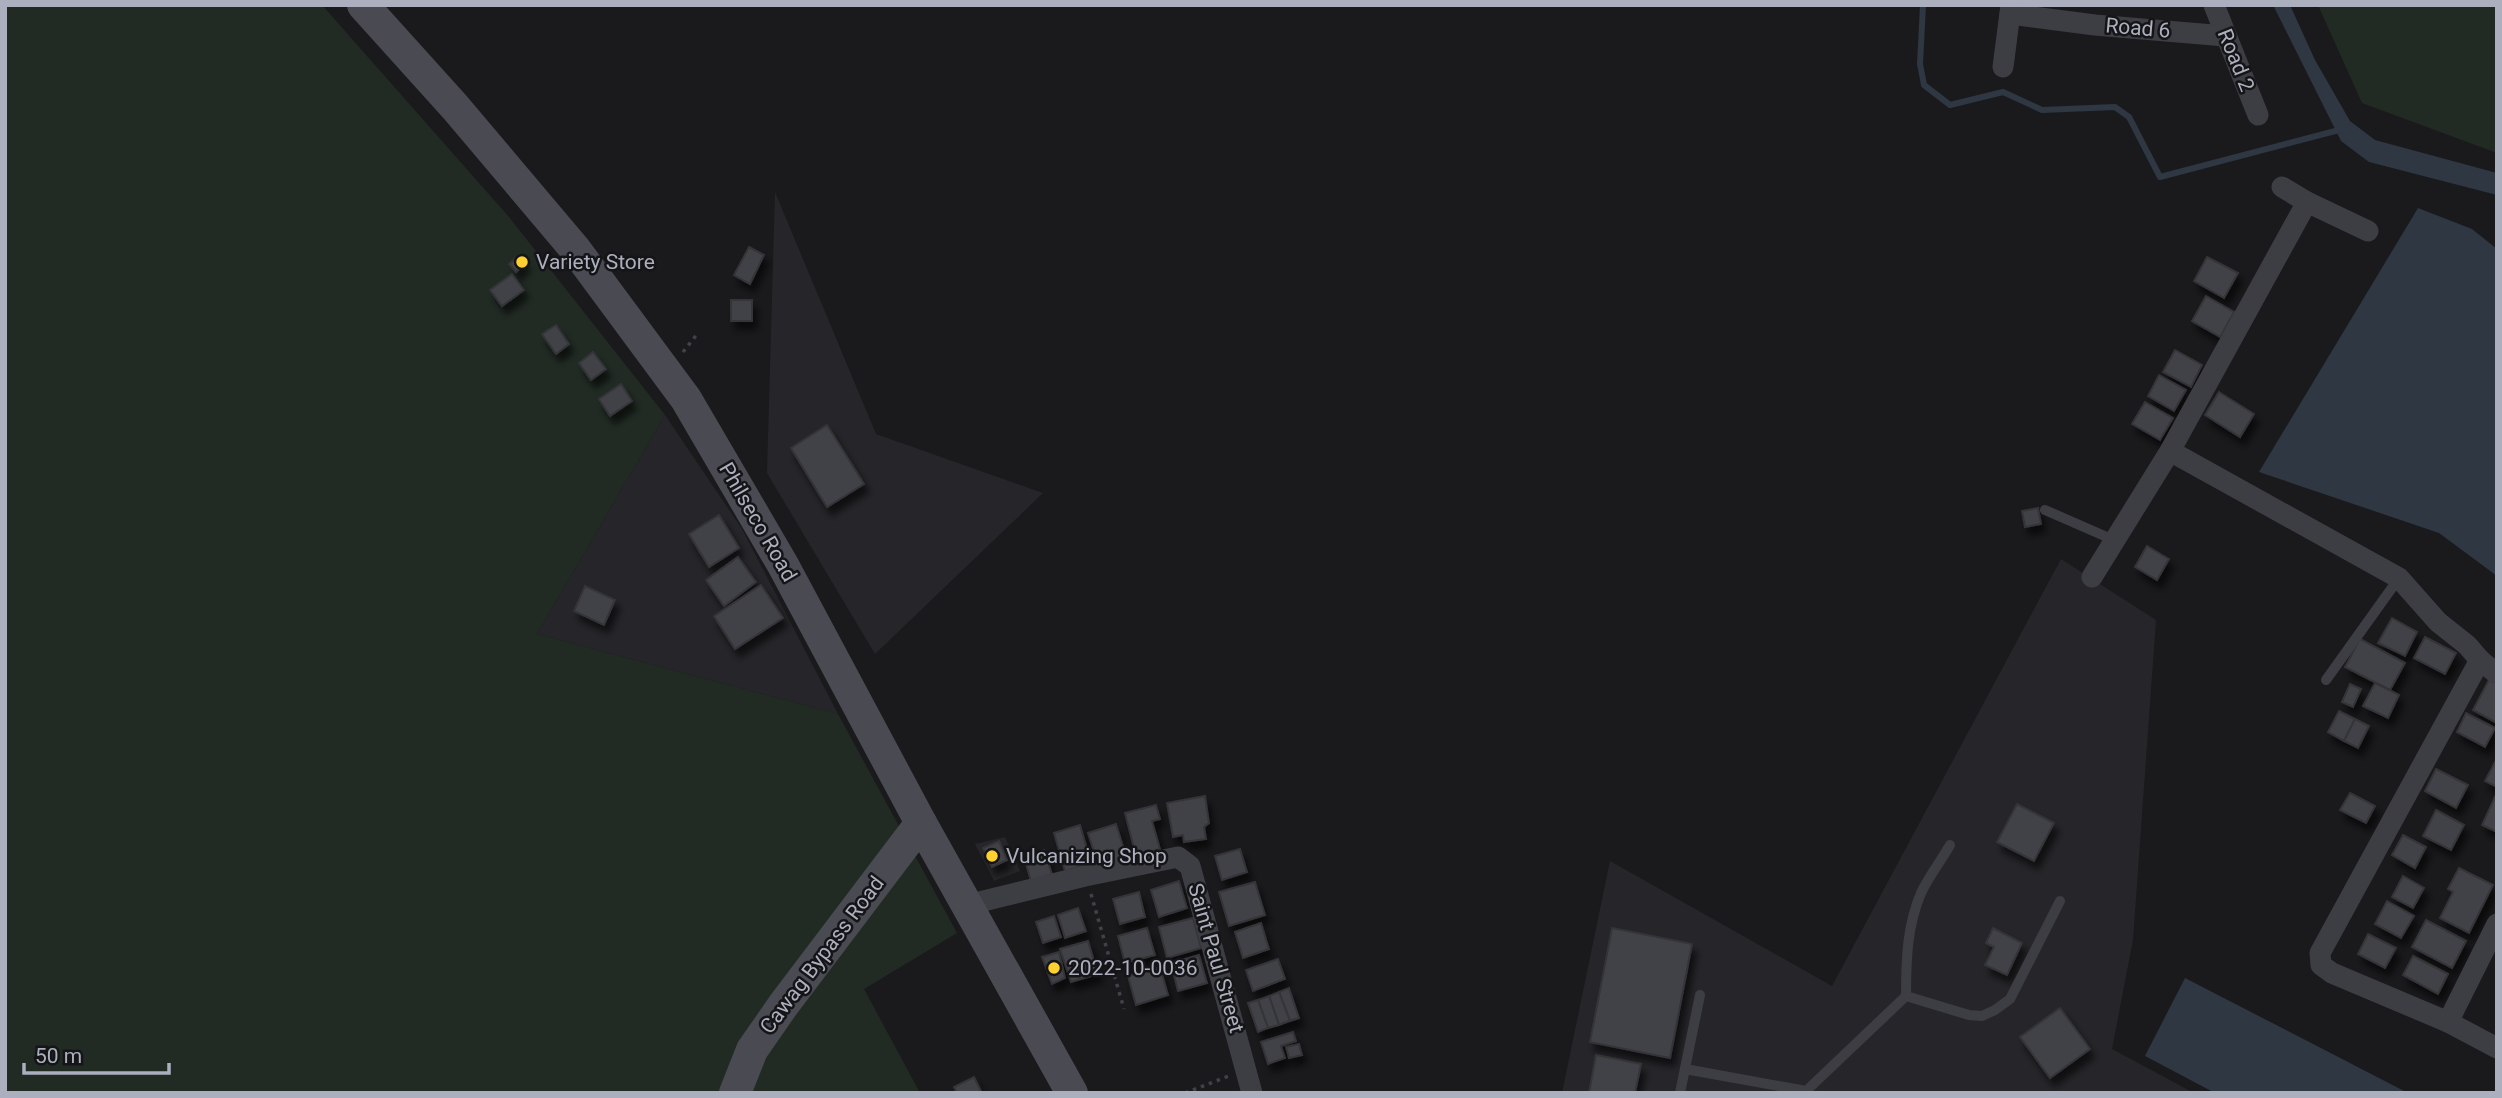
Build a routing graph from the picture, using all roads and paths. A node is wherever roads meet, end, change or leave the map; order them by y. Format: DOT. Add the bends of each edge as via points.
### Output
graph roads {
  1 [pos="363,5"];
  2 [pos="2214,5"];
  3 [pos="2011,9"];
  4 [pos="2096,15"];
  5 [pos="2225,36"];
  6 [pos="2003,67"];
  7 [pos="2258,115"];
  8 [pos="2282,187"];
  9 [pos="2307,202"];
  10 [pos="2368,231"];
  11 [pos="2170,451"];
  12 [pos="2045,510"];
  13 [pos="2116,541"];
  14 [pos="2092,576"];
  15 [pos="2399,578"];
  16 [pos="2480,660"];
  17 [pos="2497,674"];
  18 [pos="2326,680"];
  19 [pos="921,823"];
  20 [pos="1950,845"];
  21 [pos="1085,876"];
  22 [pos="2060,901"];
  23 [pos="967,905"];
  24 [pos="2497,924"];
  25 [pos="1700,996"];
  26 [pos="1906,996"];
  27 [pos="1124,1009"];
  28 [pos="2448,1022"];
  29 [pos="2497,1048"];
  30 [pos="1685,1069"];
  31 [pos="1247,1070"];
  32 [pos="1805,1092"];
  33 [pos="735,1093"];
  34 [pos="1072,1093"];
  35 [pos="1185,1093"];
  36 [pos="1252,1093"];
  37 [pos="1680,1093"];
  1 -- 19 [label="street, Philseco Road" via="575,249 686,399 783,565"];
  2 -- 5 [label="street, Road 2"];
  3 -- 4 [label="street, Road 6"];
  3 -- 6 [label="street"];
  4 -- 5 [label="street, Road 6"];
  5 -- 7 [label="street, Road 2"];
  8 -- 9 [label="street"];
  9 -- 10 [label="street"];
  9 -- 11 [label="street"];
  11 -- 13 [label="street"];
  11 -- 15 [label="street"];
  12 -- 13 [label="lane"];
  13 -- 14 [label="street"];
  15 -- 16 [label="street"];
  15 -- 18 [label="lane"];
  16 -- 17 [label="street"];
  16 -- 28 [label="street" via="2320,953 2321,965 2332,972"];
  19 -- 23 [label="street, Philseco Road"];
  19 -- 33 [label="street, Cawag Bypass Road" via="776,1015 752,1050"];
  20 -- 26 [label="lane" via="1922,891 1914,914 1906,953"];
  21 -- 23 [label="street, Saint Paul Street"];
  21 -- 27 [label="path"];
  21 -- 31 [label="street, Saint Paul Street" via="1178,857 1190,866"];
  22 -- 26 [label="lane" via="2010,999 1995,1010 1969,1015"];
  23 -- 34 [label="street, Philseco Road"];
  24 -- 28 [label="street"];
  25 -- 30 [label="lane"];
  26 -- 32 [label="lane"];
  28 -- 29 [label="street"];
  30 -- 32 [label="lane"];
  30 -- 37 [label="lane"];
  31 -- 35 [label="path"];
  31 -- 36 [label="street, Saint Paul Street"];
}
